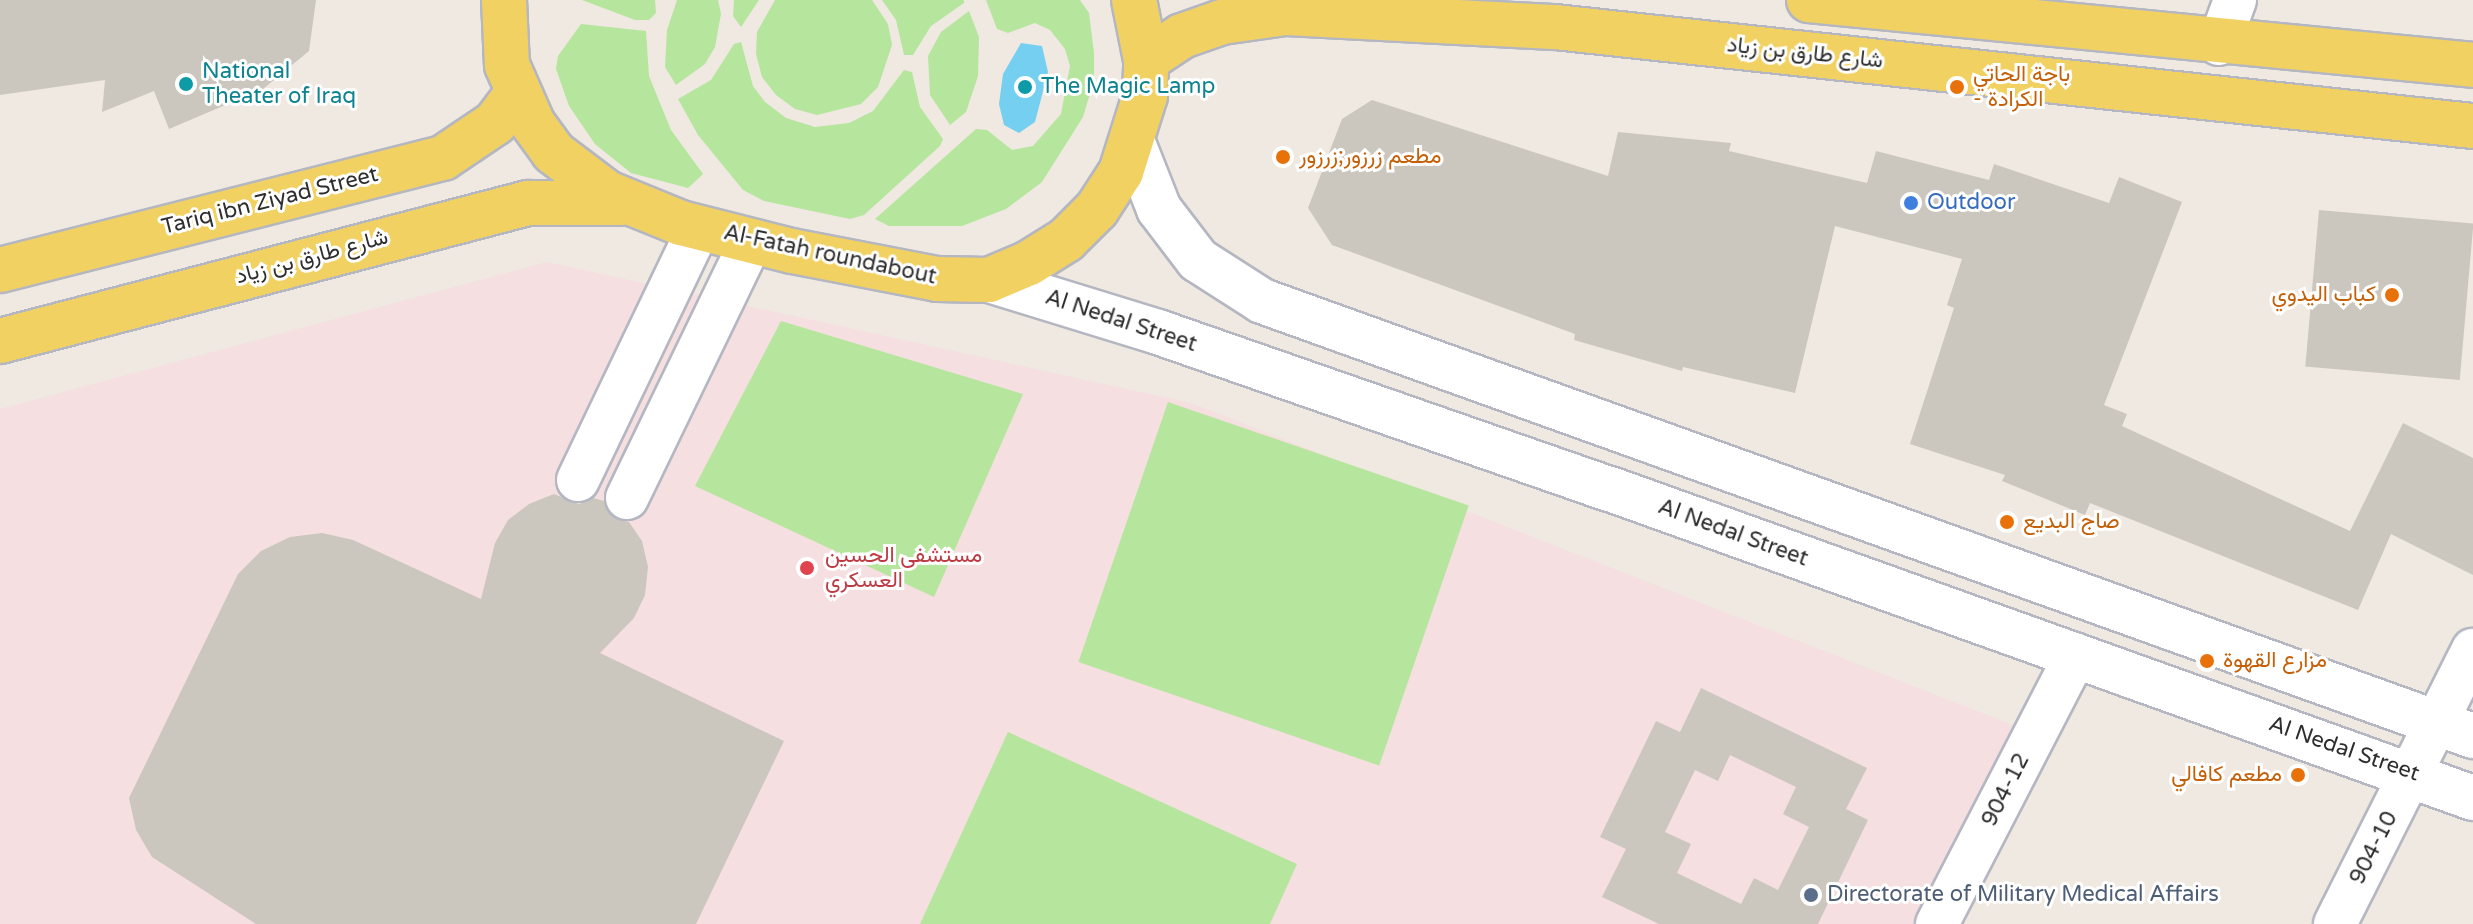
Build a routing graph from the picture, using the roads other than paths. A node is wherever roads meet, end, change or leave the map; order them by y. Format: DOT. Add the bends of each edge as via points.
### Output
graph roads {
  1 [pos="504,0"];
  2 [pos="1134,0"];
  3 [pos="1809,0"];
  4 [pos="2235,0"];
  5 [pos="1864,3"];
  6 [pos="2219,44"];
  7 [pos="1146,60"];
  8 [pos="2472,63"];
  9 [pos="517,94"];
  10 [pos="2473,126"];
  11 [pos="1133,143"];
  12 [pos="629,204"];
  13 [pos="699,227"];
  14 [pos="751,241"];
  15 [pos="0,270"];
  16 [pos="989,280"];
  17 [pos="0,341"];
  18 [pos="578,480"];
  19 [pos="627,498"];
  20 [pos="2473,650"];
  21 [pos="2076,655"];
  22 [pos="2454,729"];
  23 [pos="2413,772"];
  24 [pos="2473,798"];
  25 [pos="1937,924"];
  26 [pos="2335,924"];
  1 -- 9 [label="main road, Al-Fatah roundabout" via="507,65"];
  2 -- 7 [label="main road, Al-Fatah roundabout"];
  3 -- 5 [label="main road"];
  4 -- 6 [label="street"];
  5 -- 6 [label="main road"];
  6 -- 8 [label="main road"];
  7 -- 10 [label="main road, شارع طارق بن زياد" via="1182,36 1222,22 1285,13 1555,27"];
  7 -- 11 [label="main road, Al-Fatah roundabout" via="1145,96"];
  9 -- 12 [label="main road, Al-Fatah roundabout" via="553,152"];
  9 -- 15 [label="main road, Tariq ibn Ziyad Street" via="495,123 443,158"];
  11 -- 16 [label="main road, Al-Fatah roundabout" via="1097,209 1066,240"];
  11 -- 22 [label="main road" via="1159,209 1198,260 1262,301"];
  12 -- 13 [label="main road, Al-Fatah roundabout"];
  12 -- 17 [label="main road, شارع طارق بن زياد" via="528,203"];
  13 -- 14 [label="main road, Al-Fatah roundabout"];
  13 -- 18 [label="street"];
  14 -- 16 [label="main road, Al-Fatah roundabout" via="937,279"];
  14 -- 19 [label="street"];
  16 -- 21 [label="main road, Al Nedal Street" via="1158,332"];
  20 -- 22 [label="street, 904-10"];
  21 -- 23 [label="main road, Al Nedal Street"];
  21 -- 25 [label="street, 904-12"];
  22 -- 23 [label="street, 904-10"];
  23 -- 24 [label="main road, Al Nedal Street"];
  23 -- 26 [label="street, 904-10"];
}
